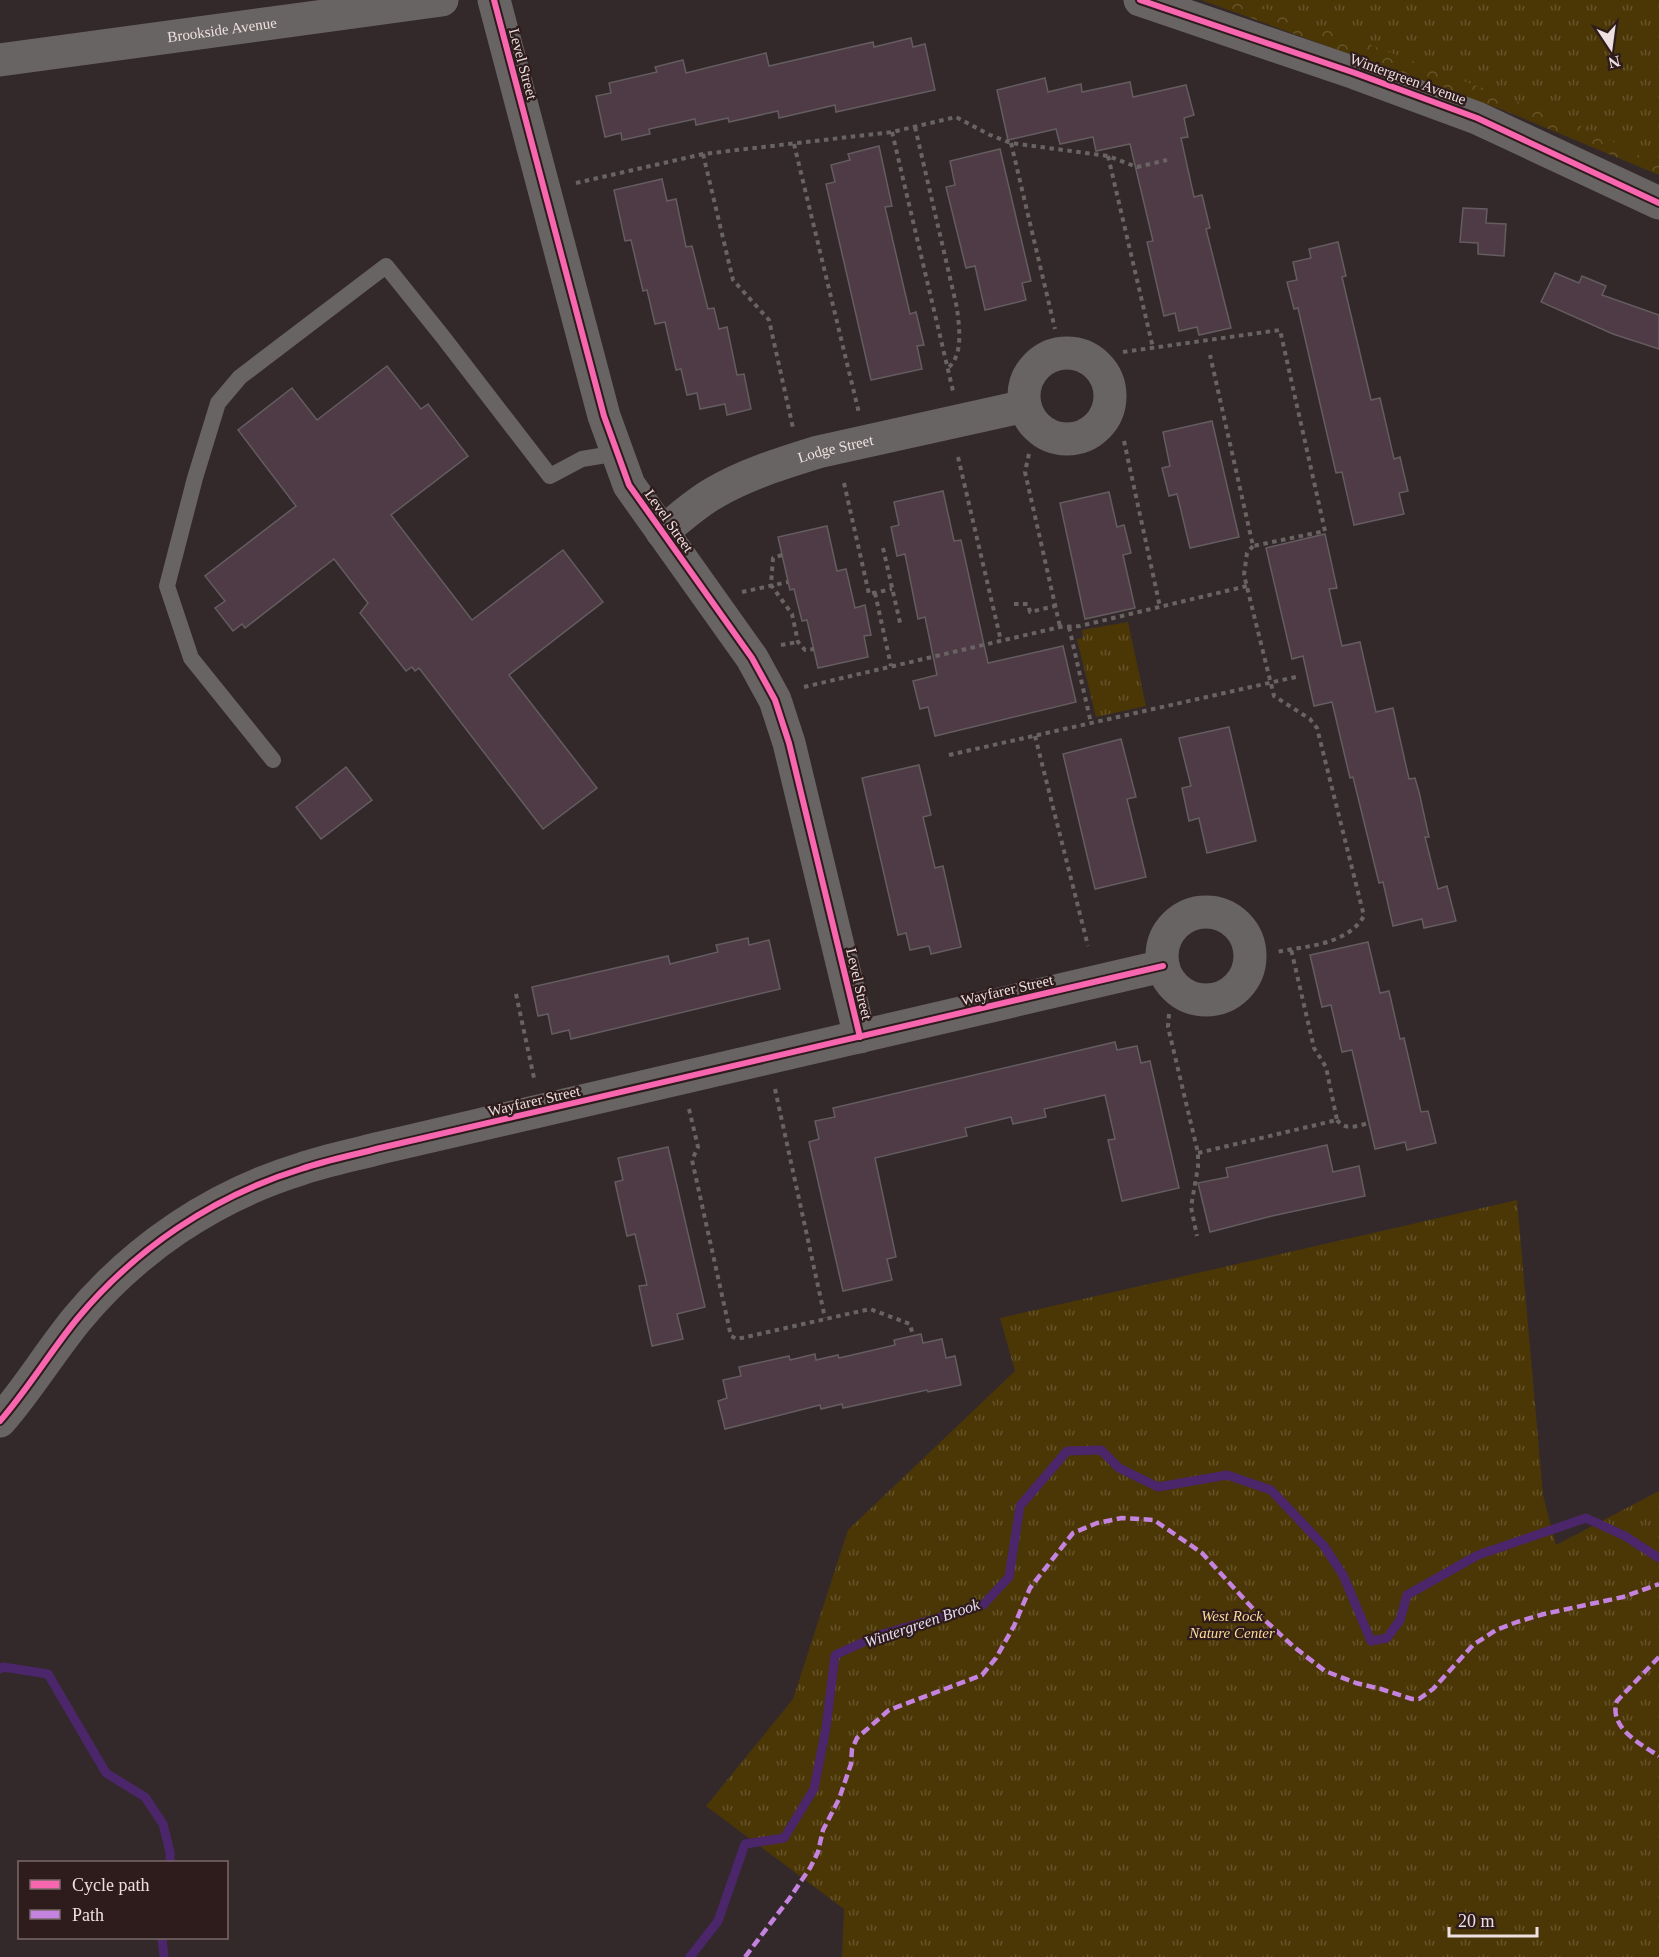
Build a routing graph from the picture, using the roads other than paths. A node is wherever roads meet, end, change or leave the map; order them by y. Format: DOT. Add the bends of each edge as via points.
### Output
graph roads {
  1 [pos="442,0"];
  2 [pos="494,0"];
  3 [pos="1140,0"];
  4 [pos="0,60"];
  5 [pos="1659,203"];
  6 [pos="1025,406"];
  7 [pos="618,453"];
  8 [pos="662,532"];
  9 [pos="273,760"];
  10 [pos="1163,966"];
  11 [pos="860,1037"];
  12 [pos="0,1421"];
  1 -- 4 [label="street, Brookside Avenue"];
  2 -- 7 [label="street, Level Street" via="604,416"];
  3 -- 5 [label="street, Wintergreen Avenue" via="1477,118"];
  6 -- 8 [label="street, Lodge Street" via="818,452 752,474 713,493"];
  7 -- 8 [label="street, Level Street" via="629,485"];
  7 -- 9 [label="lane" via="582,459 550,477 386,266 240,377 218,403 168,586 191,658"];
  8 -- 11 [label="street, Level Street" via="752,658 775,700 789,743"];
  10 -- 11 [label="street, Wayfarer Street"];
  11 -- 12 [label="street, Wayfarer Street" via="380,1148 301,1169 247,1189 149,1247 78,1319"];
}
